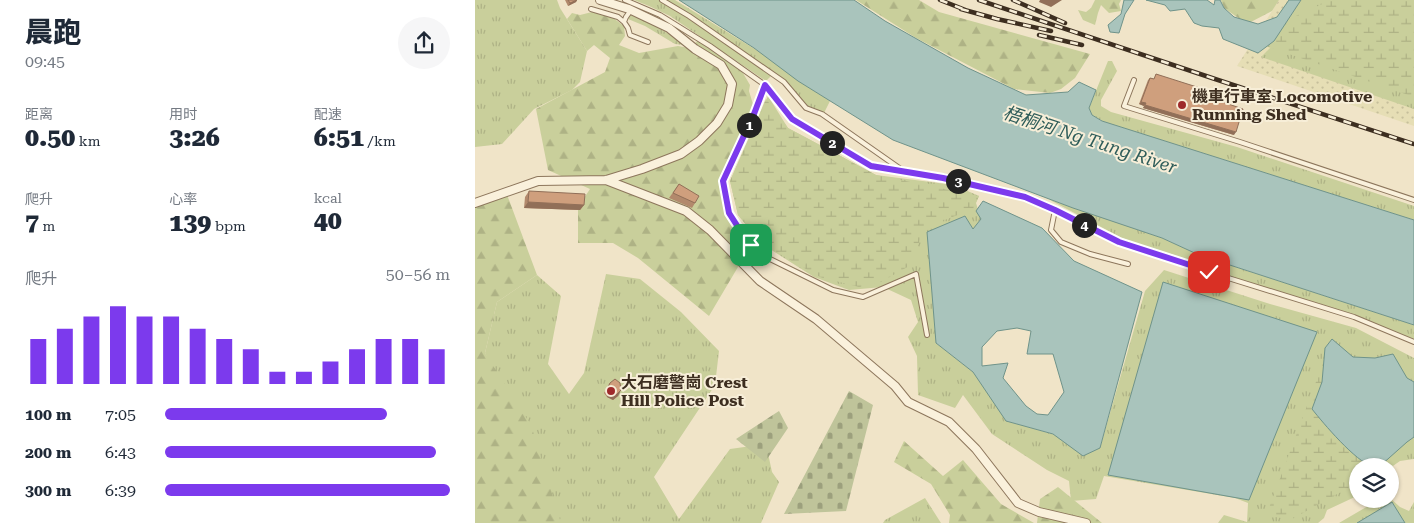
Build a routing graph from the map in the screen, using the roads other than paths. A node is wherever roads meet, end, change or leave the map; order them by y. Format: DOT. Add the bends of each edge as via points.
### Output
graph roads {
  1 [pos="600,0"];
  2 [pos="625,0"];
  3 [pos="662,0"];
  4 [pos="591,9"];
  5 [pos="631,10"];
  6 [pos="625,22"];
  7 [pos="648,42"];
  8 [pos="1134,80"];
  9 [pos="765,85"];
  10 [pos="904,171"];
  11 [pos="606,180"];
  12 [pos="1414,200"];
  13 [pos="475,203"];
  14 [pos="1055,210"];
  15 [pos="1128,264"];
  16 [pos="927,334"];
  17 [pos="1414,342"];
  18 [pos="1086,523"];
  1 -- 5 [label="street"];
  2 -- 9 [label="lane" via="679,26"];
  3 -- 10 [label="lane" via="784,82 806,108 822,114"];
  4 -- 6 [label="lane"];
  5 -- 6 [label="lane"];
  5 -- 11 [label="street" via="669,28 721,65 732,84 728,105 717,123 699,141 681,154"];
  6 -- 7 [label="lane" via="630,35"];
  8 -- 12 [label="lane" via="1124,106"];
  9 -- 10 [label="lane" via="792,119 871,166"];
  9 -- 16 [label="lane" via="723,181 729,213 747,241 765,256 833,290 863,297 916,274"];
  10 -- 14 [label="lane" via="1025,197"];
  11 -- 13 [label="street" via="538,181"];
  11 -- 18 [label="street" via="686,211 761,281 816,319 895,386 908,402 949,422 976,449 1018,503 1039,512"];
  14 -- 15 [label="lane" via="1051,230 1061,242"];
  14 -- 17 [label="lane" via="1119,242 1354,317"];
}
